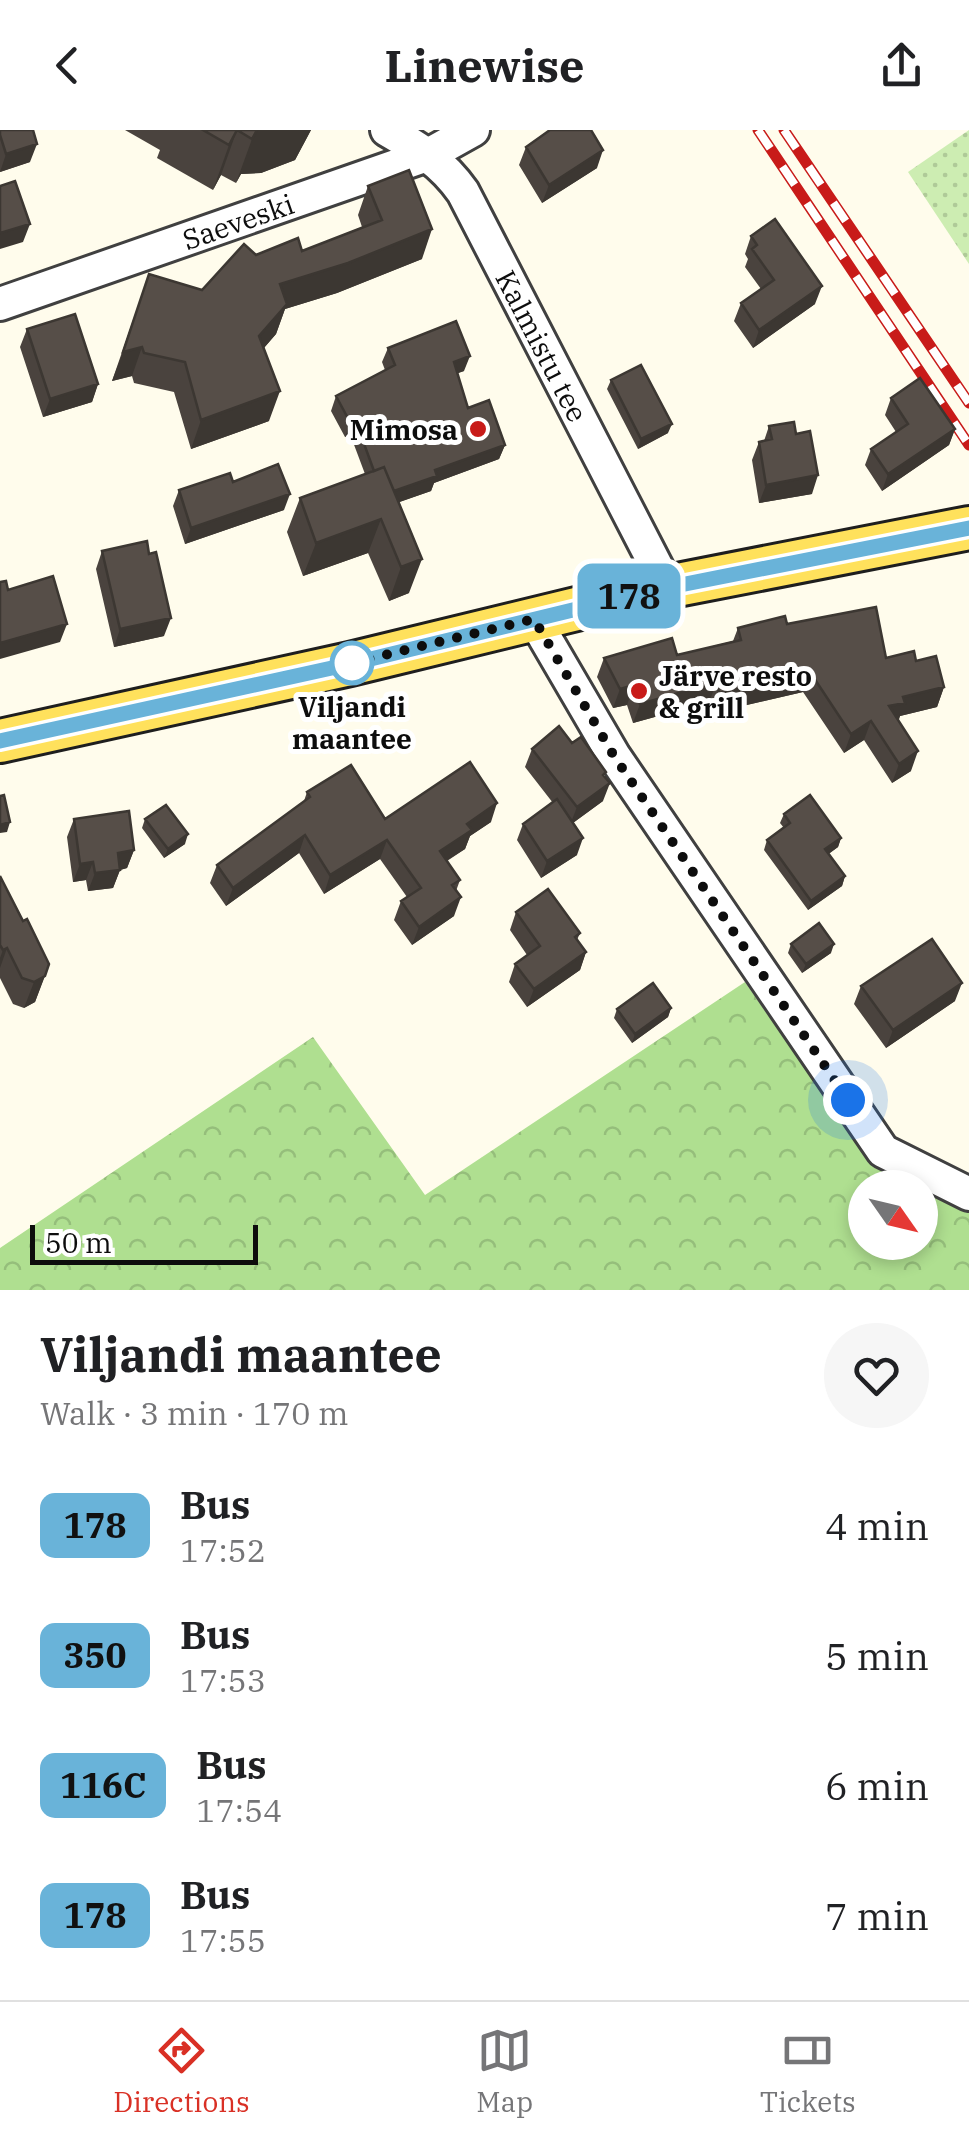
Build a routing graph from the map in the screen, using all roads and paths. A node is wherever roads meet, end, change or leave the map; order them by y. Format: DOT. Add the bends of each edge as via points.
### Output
graph roads {
  1 [pos="387,130"];
  2 [pos="473,130"];
  3 [pos="430,154"];
  4 [pos="0,304"];
  5 [pos="969,528"];
  6 [pos="666,587"];
  7 [pos="534,619"];
  8 [pos="0,741"];
  9 [pos="969,1194"];
  1 -- 3 [label="street, Kalmistu tee"];
  2 -- 3 [label="street, Saeveski"];
  3 -- 4 [label="street, Saeveski"];
  3 -- 6 [label="street, Kalmistu tee" via="463,192"];
  5 -- 6 [label="main road"];
  6 -- 7 [label="main road"];
  7 -- 8 [label="main road"];
  7 -- 9 [label="street" via="614,756 884,1151"];
}
